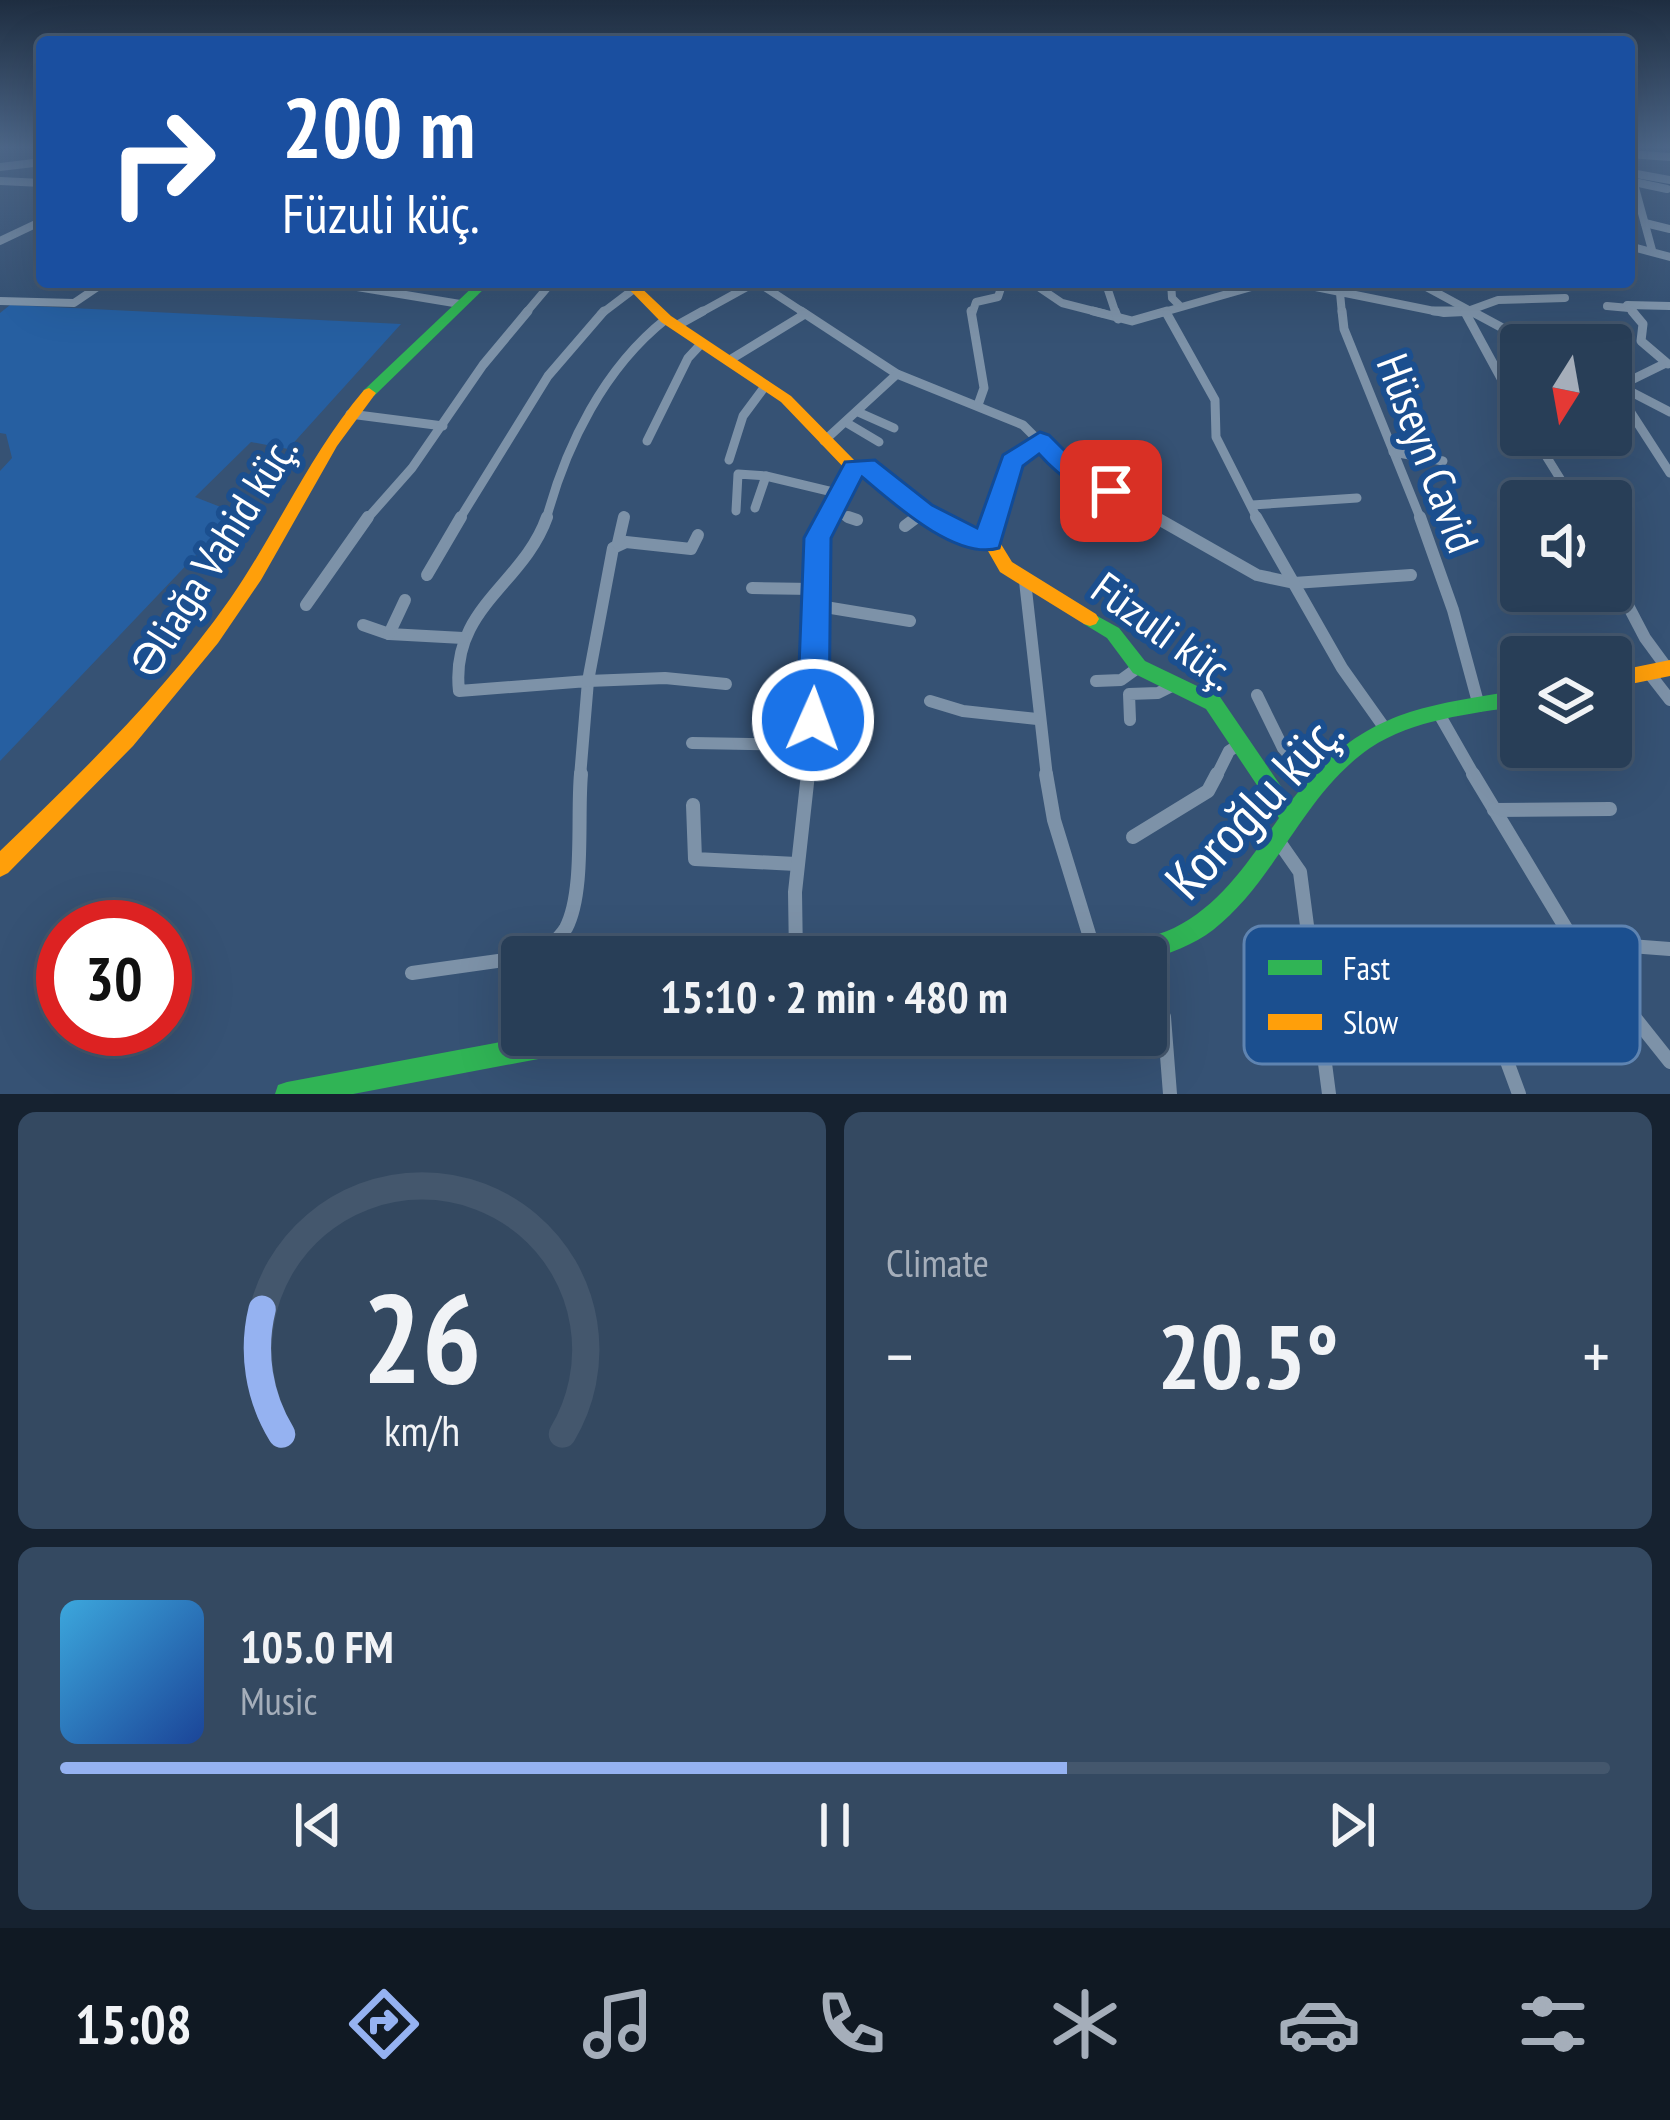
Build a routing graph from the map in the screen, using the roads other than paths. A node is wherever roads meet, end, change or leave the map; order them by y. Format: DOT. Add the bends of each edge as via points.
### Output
graph roads {
  1 [pos="1637,198"];
  2 [pos="1635,216"];
  3 [pos="1644,220"];
  4 [pos="36,224"];
  5 [pos="1670,229"];
  6 [pos="0,241"];
  7 [pos="1635,247"];
  8 [pos="1652,250"];
  9 [pos="1670,257"];
  10 [pos="96,288"];
  11 [pos="367,288"];
  12 [pos="478,288"];
  13 [pos="547,288"];
  14 [pos="628,288"];
  15 [pos="634,288"];
  16 [pos="743,288"];
  17 [pos="765,288"];
  18 [pos="1001,288"];
  19 [pos="1038,288"];
  20 [pos="1107,288"];
  21 [pos="1171,288"];
  22 [pos="1246,288"];
  23 [pos="1318,288"];
  24 [pos="1427,288"];
  25 [pos="1340,293"];
  26 [pos="1565,298"];
  27 [pos="0,301"];
  28 [pos="460,304"];
  29 [pos="1179,305"];
  30 [pos="1607,306"];
  31 [pos="1670,306"];
  32 [pos="1629,308"];
  33 [pos="1465,312"];
  34 [pos="806,314"];
  35 [pos="1094,314"];
  36 [pos="1167,314"];
  37 [pos="1118,319"];
  38 [pos="671,322"];
  39 [pos="1500,329"];
  40 [pos="1093,330"];
  41 [pos="700,344"];
  42 [pos="728,361"];
  43 [pos="1668,364"];
  44 [pos="897,374"];
  45 [pos="1500,376"];
  46 [pos="1632,377"];
  47 [pos="766,385"];
  48 [pos="1632,392"];
  49 [pos="979,406"];
  50 [pos="858,412"];
  51 [pos="1670,412"];
  52 [pos="350,414"];
  53 [pos="1632,416"];
  54 [pos="847,423"];
  55 [pos="443,426"];
  56 [pos="894,428"];
  57 [pos="647,441"];
  58 [pos="824,441"];
  59 [pos="1040,441"];
  60 [pos="879,442"];
  61 [pos="1393,452"];
  62 [pos="729,460"];
  63 [pos="1443,461"];
  64 [pos="854,469"];
  65 [pos="1670,473"];
  66 [pos="766,476"];
  67 [pos="837,493"];
  68 [pos="1357,499"];
  69 [pos="1252,505"];
  70 [pos="754,508"];
  71 [pos="736,511"];
  72 [pos="828,511"];
  73 [pos="922,512"];
  74 [pos="624,517"];
  75 [pos="857,520"];
  76 [pos="905,526"];
  77 [pos="698,535"];
  78 [pos="990,540"];
  79 [pos="618,543"];
  80 [pos="427,575"];
  81 [pos="1411,575"];
  82 [pos="1025,581"];
  83 [pos="1294,583"];
  84 [pos="752,588"];
  85 [pos="813,589"];
  86 [pos="405,599"];
  87 [pos="306,605"];
  88 [pos="813,605"];
  89 [pos="1631,612"];
  90 [pos="910,621"];
  91 [pos="363,625"];
  92 [pos="389,634"];
  93 [pos="463,638"];
  94 [pos="1139,667"];
  95 [pos="1662,670"];
  96 [pos="1632,676"];
  97 [pos="588,681"];
  98 [pos="1096,681"];
  99 [pos="726,684"];
  100 [pos="1174,685"];
  101 [pos="1257,695"];
  102 [pos="1670,700"];
  103 [pos="930,701"];
  104 [pos="1500,702"];
  105 [pos="1479,706"];
  106 [pos="1439,714"];
  107 [pos="1037,719"];
  108 [pos="1130,720"];
  109 [pos="1386,730"];
  110 [pos="692,743"];
  111 [pos="1240,744"];
  112 [pos="811,745"];
  113 [pos="1317,786"];
  114 [pos="693,805"];
  115 [pos="1610,809"];
  116 [pos="1494,810"];
  117 [pos="1291,818"];
  118 [pos="1133,837"];
  119 [pos="1277,838"];
  120 [pos="796,864"];
  121 [pos="0,866"];
  122 [pos="1307,926"];
  123 [pos="1568,926"];
  124 [pos="558,936"];
  125 [pos="794,936"];
  126 [pos="1089,936"];
  127 [pos="1167,944"];
  128 [pos="1640,947"];
  129 [pos="1670,949"];
  130 [pos="501,958"];
  131 [pos="412,973"];
  132 [pos="1640,1027"];
  133 [pos="501,1048"];
  134 [pos="1167,1056"];
  135 [pos="1670,1062"];
  136 [pos="1325,1064"];
  137 [pos="1509,1064"];
  138 [pos="287,1094"];
  139 [pos="1170,1094"];
  140 [pos="1329,1094"];
  141 [pos="1519,1094"];
  1 -- 3 [label="street"];
  2 -- 3 [label="street"];
  3 -- 5 [label="street"];
  3 -- 8 [label="street"];
  4 -- 6 [label="street"];
  7 -- 8 [label="street"];
  8 -- 9 [label="street"];
  10 -- 27 [label="street" via="74,303"];
  11 -- 28 [label="street"];
  12 -- 28 [label="street, Əliağa Vahid küç."];
  13 -- 55 [label="street"];
  14 -- 80 [label="street" via="566,352"];
  15 -- 38 [label="street, Füzuli küç."];
  16 -- 38 [label="street"];
  17 -- 34 [label="street"];
  18 -- 49 [label="street" via="971,309"];
  19 -- 35 [label="street"];
  20 -- 37 [label="street"];
  21 -- 29 [label="street"];
  22 -- 29 [label="street"];
  23 -- 25 [label="street"];
  24 -- 33 [label="street"];
  25 -- 33 [label="street"];
  25 -- 61 [label="street, Hüseyn Cavid" via="1344,329"];
  26 -- 33 [label="street" via="1498,300"];
  28 -- 52 [label="street, Əliağa Vahid küç."];
  29 -- 36 [label="street"];
  30 -- 32 [label="street"];
  31 -- 32 [label="street"];
  32 -- 43 [label="street" via="1643,324 1641,341"];
  33 -- 39 [label="street"];
  33 -- 45 [label="street"];
  34 -- 42 [label="street"];
  34 -- 44 [label="street"];
  35 -- 37 [label="street"];
  35 -- 40 [label="street"];
  36 -- 37 [label="street" via="1133,326"];
  36 -- 69 [label="street" via="1212,394 1219,448"];
  38 -- 41 [label="street, Füzuli küç."];
  38 -- 93 [label="street" via="643,337 620,365 557,478 539,536"];
  41 -- 42 [label="street, Füzuli küç."];
  41 -- 57 [label="street"];
  42 -- 47 [label="street, Füzuli küç."];
  43 -- 46 [label="street"];
  44 -- 49 [label="street"];
  44 -- 50 [label="street"];
  47 -- 58 [label="street, Füzuli küç."];
  47 -- 62 [label="street" via="742,416"];
  48 -- 51 [label="street"];
  49 -- 59 [label="street"];
  50 -- 54 [label="street"];
  50 -- 56 [label="street"];
  52 -- 55 [label="street"];
  52 -- 121 [label="street, Əliağa Vahid küç." via="175,688"];
  53 -- 65 [label="street"];
  54 -- 58 [label="street"];
  54 -- 60 [label="street"];
  55 -- 87 [label="street"];
  58 -- 64 [label="street, Füzuli küç."];
  59 -- 78 [label="street" via="1012,461"];
  59 -- 83 [label="street" via="1064,466 1238,566"];
  61 -- 63 [label="street"];
  61 -- 105 [label="street, Hüseyn Cavid"];
  64 -- 67 [label="street"];
  64 -- 73 [label="street, Füzuli küç." via="866,466"];
  66 -- 67 [label="street"];
  66 -- 70 [label="street"];
  66 -- 71 [label="street" via="737,474"];
  67 -- 72 [label="street"];
  68 -- 69 [label="street"];
  69 -- 83 [label="street"];
  72 -- 75 [label="street"];
  72 -- 85 [label="street"];
  73 -- 76 [label="street"];
  73 -- 78 [label="street, Füzuli küç." via="959,534"];
  74 -- 79 [label="street"];
  77 -- 79 [label="street" via="683,550"];
  78 -- 82 [label="street, Füzuli küç."];
  79 -- 97 [label="street" via="607,564"];
  81 -- 83 [label="street"];
  82 -- 94 [label="street, Füzuli küç." via="1114,634"];
  82 -- 107 [label="street"];
  83 -- 109 [label="street"];
  84 -- 85 [label="street"];
  85 -- 88 [label="street"];
  86 -- 92 [label="street"];
  88 -- 90 [label="street"];
  88 -- 112 [label="street"];
  89 -- 95 [label="street"];
  91 -- 92 [label="street"];
  92 -- 93 [label="street"];
  93 -- 97 [label="street" via="459,692"];
  94 -- 98 [label="street" via="1121,680"];
  94 -- 100 [label="street, Füzuli küç."];
  95 -- 96 [label="street"];
  95 -- 102 [label="street"];
  97 -- 99 [label="street"];
  97 -- 124 [label="street" via="579,875"];
  100 -- 108 [label="street" via="1129,694"];
  100 -- 111 [label="street, Füzuli küç." via="1213,703"];
  101 -- 113 [label="street" via="1283,748"];
  103 -- 107 [label="street"];
  104 -- 105 [label="street, Koroğlu küç."];
  105 -- 106 [label="street, Koroğlu küç."];
  106 -- 109 [label="street, Koroğlu küç."];
  106 -- 116 [label="street"];
  107 -- 126 [label="street" via="1060,848"];
  109 -- 113 [label="street, Koroğlu küç." via="1348,753"];
  110 -- 112 [label="street"];
  111 -- 117 [label="street, Füzuli küç."];
  111 -- 118 [label="street" via="1208,791"];
  112 -- 120 [label="street"];
  113 -- 117 [label="street, Koroğlu küç."];
  114 -- 120 [label="street" via="695,859"];
  115 -- 116 [label="street"];
  116 -- 123 [label="street"];
  117 -- 119 [label="street, Koroğlu küç."];
  119 -- 122 [label="street" via="1300,872"];
  119 -- 127 [label="street, Koroğlu küç." via="1213,920"];
  120 -- 125 [label="street"];
  128 -- 129 [label="street"];
  130 -- 131 [label="street"];
  132 -- 135 [label="street"];
  133 -- 138 [label="street"];
  134 -- 139 [label="street"];
  136 -- 140 [label="street"];
  137 -- 141 [label="street"];
}
